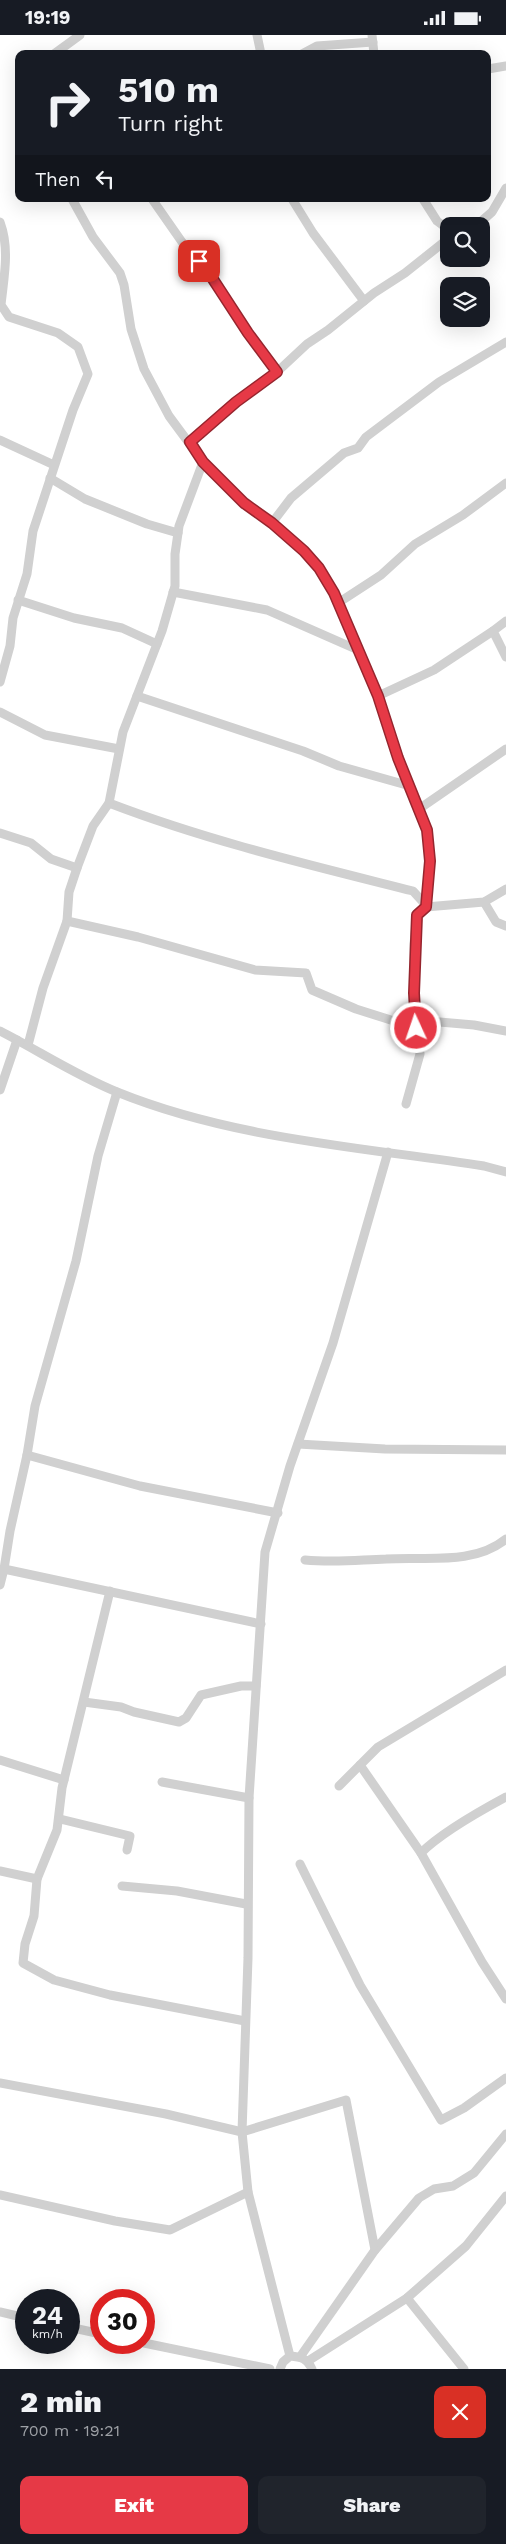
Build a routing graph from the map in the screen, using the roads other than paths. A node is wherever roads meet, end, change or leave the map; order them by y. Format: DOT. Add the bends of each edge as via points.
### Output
graph roads {
  1 [pos="80,35"];
  2 [pos="258,35"];
  3 [pos="372,38"];
  4 [pos="59,50"];
  5 [pos="260,50"];
  6 [pos="310,50"];
  7 [pos="506,66"];
  8 [pos="491,68"];
  9 [pos="506,188"];
  10 [pos="74,202"];
  11 [pos="154,202"];
  12 [pos="294,202"];
  13 [pos="425,202"];
  14 [pos="486,217"];
  15 [pos="0,222"];
  16 [pos="440,223"];
  17 [pos="440,246"];
  18 [pos="364,301"];
  19 [pos="506,341"];
  20 [pos="277,372"];
  21 [pos="0,440"];
  22 [pos="190,442"];
  23 [pos="203,462"];
  24 [pos="54,465"];
  25 [pos="50,478"];
  26 [pos="506,483"];
  27 [pos="272,523"];
  28 [pos="178,533"];
  29 [pos="173,592"];
  30 [pos="18,600"];
  31 [pos="338,603"];
  32 [pos="506,621"];
  33 [pos="493,631"];
  34 [pos="156,644"];
  35 [pos="358,650"];
  36 [pos="506,657"];
  37 [pos="0,682"];
  38 [pos="137,696"];
  39 [pos="378,696"];
  40 [pos="0,712"];
  41 [pos="119,749"];
  42 [pos="506,749"];
  43 [pos="410,786"];
  44 [pos="109,803"];
  45 [pos="418,809"];
  46 [pos="0,833"];
  47 [pos="77,868"];
  48 [pos="506,889"];
  49 [pos="484,903"];
  50 [pos="426,907"];
  51 [pos="417,915"];
  52 [pos="67,921"];
  53 [pos="506,926"];
  54 [pos="416,1024"];
  55 [pos="0,1031"];
  56 [pos="506,1031"];
  57 [pos="17,1040"];
  58 [pos="28,1045"];
  59 [pos="0,1090"];
  60 [pos="117,1092"];
  61 [pos="406,1104"];
  62 [pos="388,1152"];
  63 [pos="506,1172"];
  64 [pos="298,1444"];
  65 [pos="506,1450"];
  66 [pos="27,1455"];
  67 [pos="278,1513"];
  68 [pos="506,1539"];
  69 [pos="305,1561"];
  70 [pos="4,1569"];
  71 [pos="0,1585"];
  72 [pos="110,1591"];
  73 [pos="261,1624"];
  74 [pos="506,1670"];
  75 [pos="256,1686"];
  76 [pos="84,1702"];
  77 [pos="0,1760"];
  78 [pos="360,1765"];
  79 [pos="64,1780"];
  80 [pos="162,1783"];
  81 [pos="339,1787"];
  82 [pos="506,1797"];
  83 [pos="249,1798"];
  84 [pos="60,1819"];
  85 [pos="127,1850"];
  86 [pos="421,1853"];
  87 [pos="300,1865"];
  88 [pos="0,1871"];
  89 [pos="37,1879"];
  90 [pos="122,1886"];
  91 [pos="246,1905"];
  92 [pos="506,1999"];
  93 [pos="245,2021"];
  94 [pos="506,2078"];
  95 [pos="0,2083"];
  96 [pos="242,2132"];
  97 [pos="506,2134"];
  98 [pos="248,2192"];
  99 [pos="0,2195"];
  100 [pos="506,2195"];
  101 [pos="375,2250"];
  102 [pos="406,2298"];
  103 [pos="0,2312"];
  104 [pos="15,2315"];
  105 [pos="155,2345"];
  106 [pos="290,2356"];
  107 [pos="307,2362"];
  108 [pos="270,2369"];
  109 [pos="280,2369"];
  110 [pos="464,2369"];
  1 -- 4 [label="street"];
  2 -- 5 [label="street"];
  3 -- 6 [label="street" via="317,46"];
  7 -- 8 [label="street"];
  9 -- 14 [label="street"];
  10 -- 22 [label="street" via="92,237 120,273 131,329 144,369 168,416"];
  11 -- 20 [label="street" via="182,242 207,270"];
  12 -- 18 [label="street"];
  13 -- 16 [label="street"];
  15 -- 24 [label="street" via="6,256 0,305 9,317 58,333 78,347 88,374"];
  17 -- 18 [label="street"];
  18 -- 20 [label="street" via="307,344"];
  19 -- 27 [label="street" via="439,382 366,437 358,448 344,453 291,498"];
  20 -- 22 [label="street"];
  21 -- 24 [label="street"];
  22 -- 23 [label="street"];
  23 -- 27 [label="street" via="244,503"];
  23 -- 28 [label="street"];
  24 -- 25 [label="street"];
  25 -- 28 [label="street" via="85,499"];
  25 -- 30 [label="street" via="33,531 27,574"];
  26 -- 31 [label="street" via="463,515 415,544 381,575"];
  27 -- 31 [label="street" via="319,568"];
  28 -- 29 [label="street"];
  29 -- 34 [label="street"];
  29 -- 35 [label="street" via="267,610"];
  30 -- 34 [label="street" via="74,618 122,628"];
  30 -- 37 [label="street"];
  31 -- 35 [label="street"];
  32 -- 33 [label="street"];
  33 -- 36 [label="street"];
  33 -- 39 [label="street" via="434,670"];
  34 -- 38 [label="street"];
  35 -- 39 [label="street"];
  38 -- 41 [label="street"];
  38 -- 43 [label="street" via="339,766"];
  39 -- 43 [label="street"];
  40 -- 41 [label="street" via="46,735"];
  41 -- 44 [label="street"];
  42 -- 45 [label="street"];
  43 -- 45 [label="street"];
  44 -- 47 [label="street" via="93,826"];
  44 -- 51 [label="street" via="156,821 313,867 412,891 425,907"];
  45 -- 50 [label="street" via="427,830 430,849"];
  46 -- 47 [label="street" via="26,841 51,859"];
  47 -- 52 [label="street" via="69,892"];
  48 -- 49 [label="street"];
  49 -- 50 [label="street"];
  49 -- 53 [label="street" via="496,921"];
  50 -- 51 [label="street"];
  51 -- 54 [label="street"];
  52 -- 54 [label="street" via="255,970 306,973 312,990 356,1009"];
  52 -- 58 [label="street" via="43,987"];
  54 -- 56 [label="street" via="474,1025"];
  54 -- 61 [label="street" via="420,1054"];
  55 -- 57 [label="street"];
  57 -- 58 [label="street"];
  57 -- 59 [label="street"];
  58 -- 60 [label="street"];
  60 -- 62 [label="street" via="198,1120 291,1139"];
  60 -- 66 [label="street" via="98,1156 76,1261 35,1406"];
  62 -- 63 [label="street"];
  62 -- 64 [label="street" via="333,1343"];
  64 -- 65 [label="street"];
  64 -- 67 [label="street"];
  66 -- 67 [label="street" via="140,1486"];
  66 -- 70 [label="street"];
  67 -- 73 [label="street" via="265,1552"];
  68 -- 69 [label="street" via="478,1553 430,1560"];
  70 -- 71 [label="street"];
  70 -- 72 [label="street"];
  72 -- 73 [label="street"];
  72 -- 76 [label="street"];
  73 -- 75 [label="street"];
  74 -- 78 [label="street" via="378,1747"];
  75 -- 76 [label="street" via="201,1695 186,1718 179,1722 121,1707"];
  75 -- 83 [label="street"];
  76 -- 79 [label="street"];
  77 -- 79 [label="street"];
  78 -- 81 [label="street"];
  78 -- 86 [label="street"];
  79 -- 84 [label="street"];
  80 -- 83 [label="street"];
  82 -- 86 [label="street" via="438,1838"];
  83 -- 91 [label="street"];
  84 -- 85 [label="street" via="130,1836"];
  84 -- 89 [label="street"];
  86 -- 92 [label="street"];
  87 -- 94 [label="street" via="360,1985 441,2120"];
  88 -- 89 [label="street"];
  89 -- 93 [label="street" via="34,1916 23,1963 54,1980 110,1995"];
  90 -- 91 [label="street" via="177,1891"];
  91 -- 93 [label="street"];
  93 -- 96 [label="street"];
  95 -- 96 [label="street" via="166,2114"];
  96 -- 98 [label="street"];
  96 -- 101 [label="street" via="346,2100"];
  97 -- 101 [label="street" via="474,2173 453,2186 434,2189 418,2198"];
  98 -- 99 [label="street" via="170,2230"];
  98 -- 106 [label="street"];
  100 -- 102 [label="street" via="466,2247"];
  101 -- 107 [label="street"];
  102 -- 107 [label="street"];
  102 -- 110 [label="street"];
  103 -- 104 [label="street"];
  105 -- 108 [label="street"];
  106 -- 107 [label="street"];
  106 -- 109 [label="street"];
}
